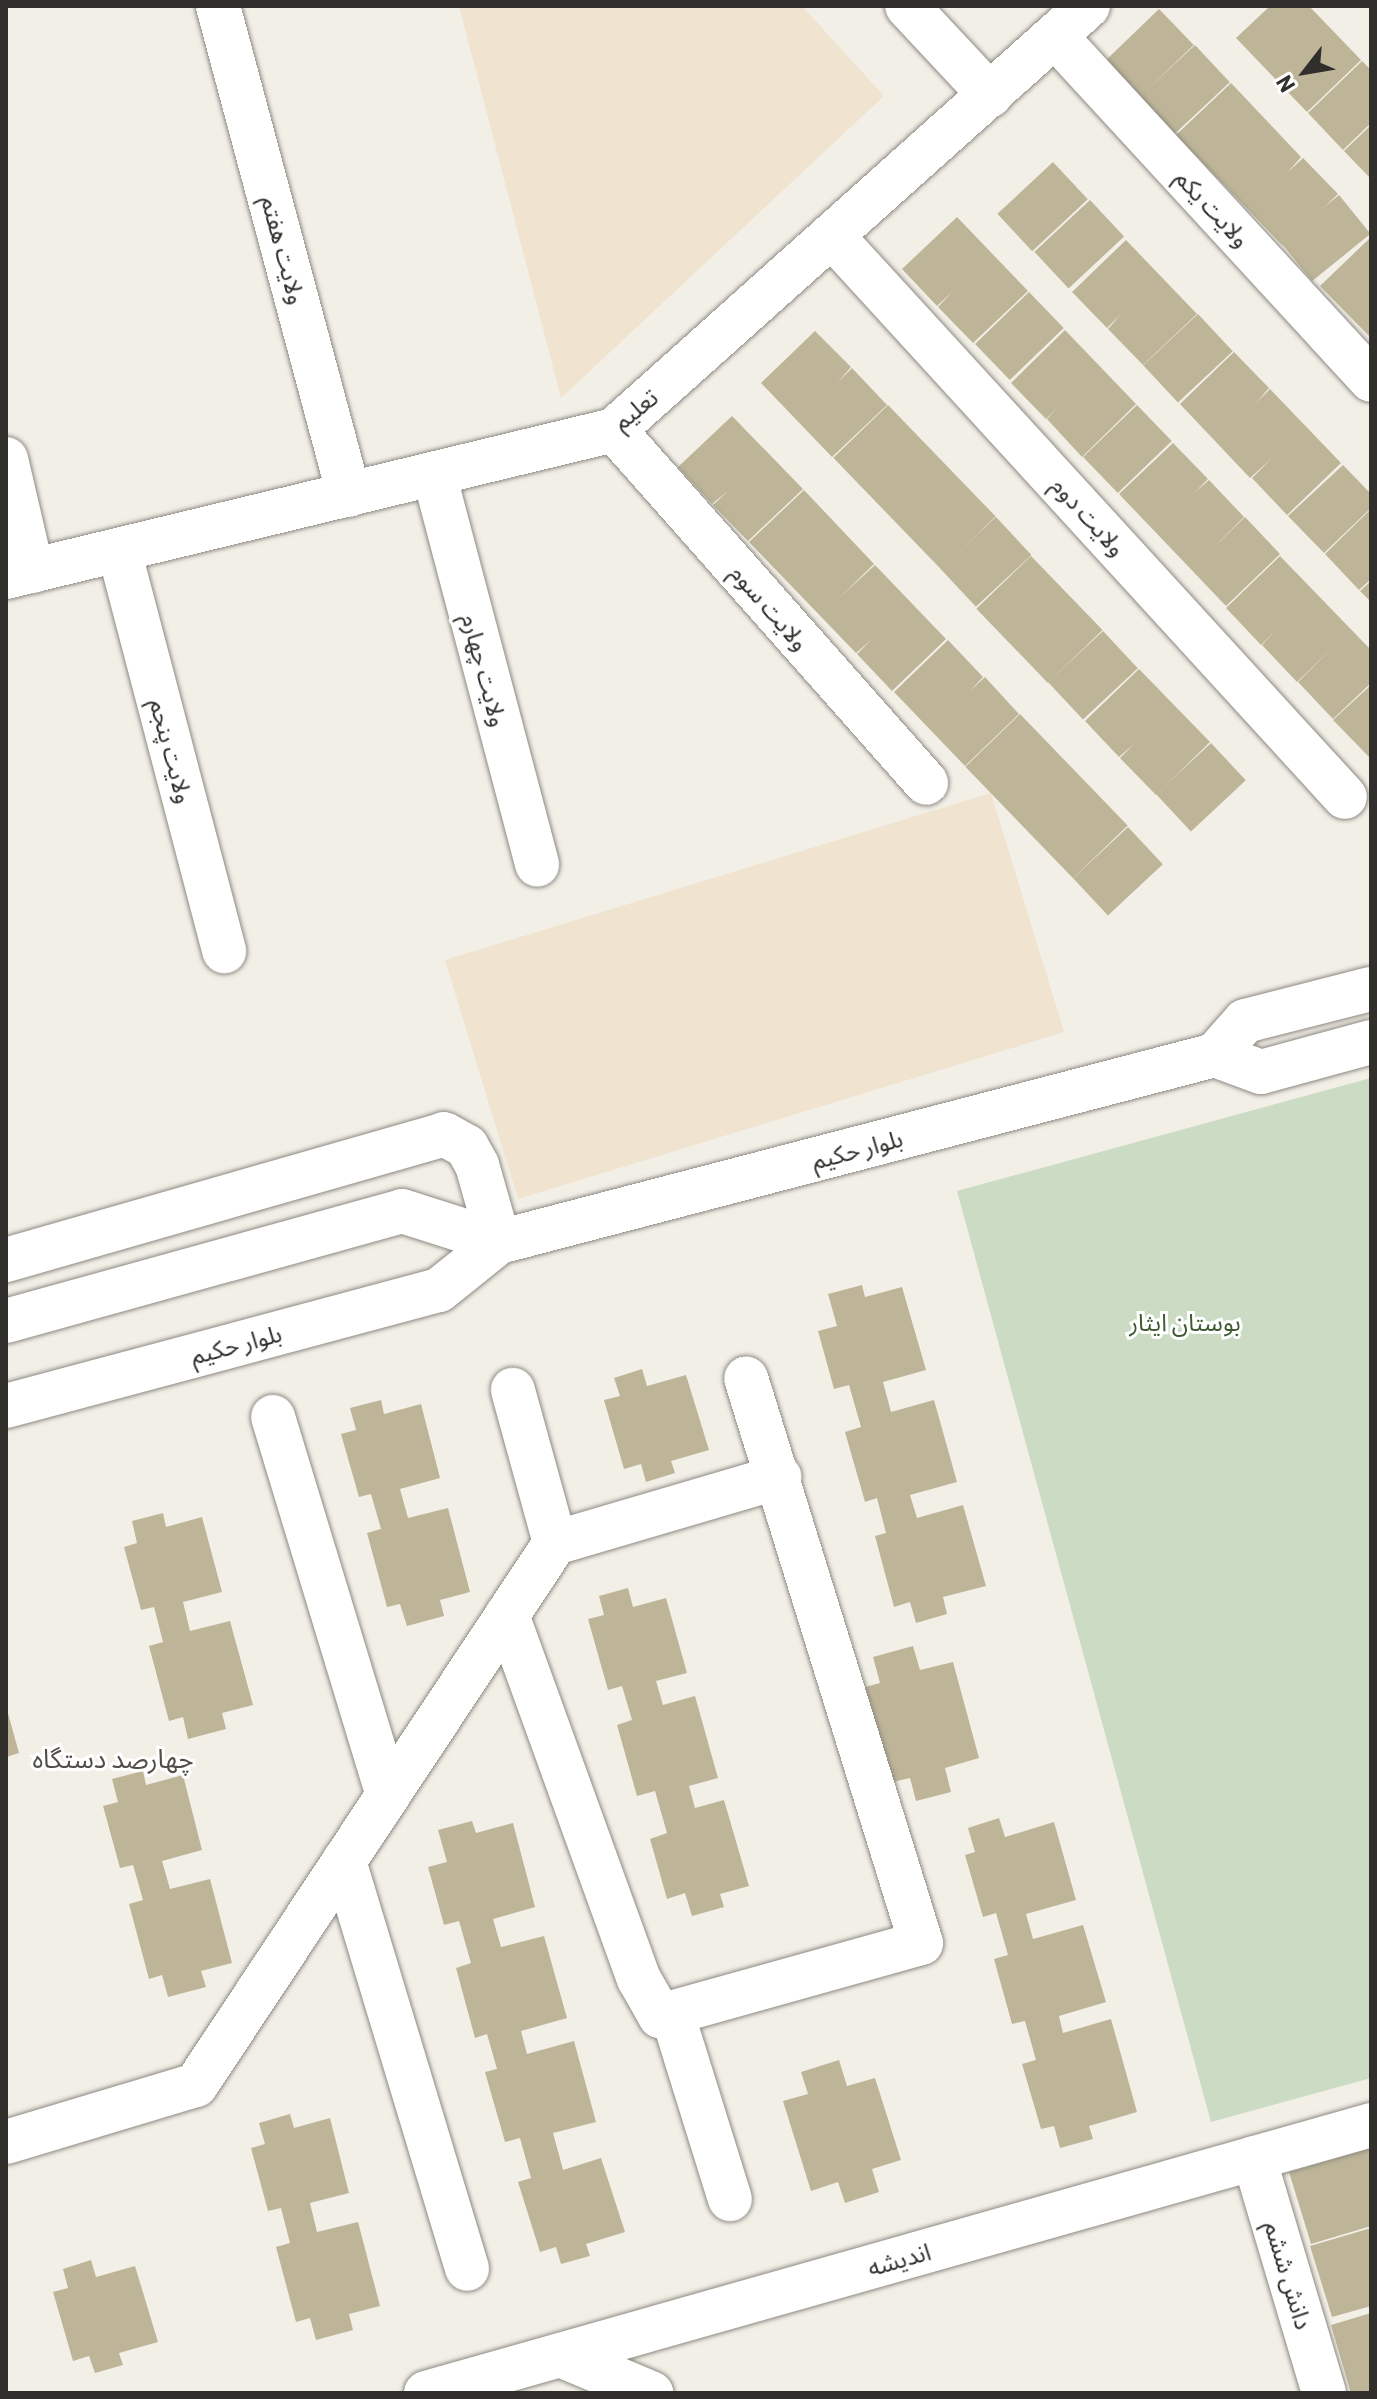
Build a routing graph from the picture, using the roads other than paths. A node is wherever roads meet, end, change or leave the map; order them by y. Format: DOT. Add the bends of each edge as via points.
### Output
graph roads {
  1 [pos="218,6"];
  2 [pos="907,6"];
  3 [pos="1088,6"];
  4 [pos="1055,36"];
  5 [pos="990,95"];
  6 [pos="832,236"];
  7 [pos="1371,380"];
  8 [pos="614,430"];
  9 [pos="6,459"];
  10 [pos="434,474"];
  11 [pos="349,495"];
  12 [pos="119,550"];
  13 [pos="19,574"];
  14 [pos="926,783"];
  15 [pos="1345,797"];
  16 [pos="537,865"];
  17 [pos="224,951"];
  18 [pos="1371,989"];
  19 [pos="1371,1042"];
  20 [pos="1215,1055"];
  21 [pos="499,1242"];
  22 [pos="6,1260"];
  23 [pos="6,1321"];
  24 [pos="746,1378"];
  25 [pos="513,1390"];
  26 [pos="6,1406"];
  27 [pos="273,1417"];
  28 [pos="779,1477"];
  29 [pos="555,1543"];
  30 [pos="507,1615"];
  31 [pos="388,1795"];
  32 [pos="344,1861"];
  33 [pos="672,2013"];
  34 [pos="1371,2125"];
  35 [pos="6,2142"];
  36 [pos="1254,2158"];
  37 [pos="730,2199"];
  38 [pos="467,2269"];
  39 [pos="560,2355"];
  40 [pos="426,2393"];
  41 [pos="651,2393"];
  42 [pos="1324,2393"];
  1 -- 11 [label="street, ولایت هفتم"];
  2 -- 5 [label="street"];
  3 -- 4 [label="street, تعلیم"];
  4 -- 5 [label="street, تعلیم"];
  4 -- 7 [label="street, ولایت یکم"];
  5 -- 6 [label="street, تعلیم"];
  6 -- 8 [label="street, تعلیم"];
  6 -- 15 [label="street, ولایت دوم"];
  8 -- 10 [label="street, تعلیم"];
  8 -- 14 [label="street, ولایت سوم"];
  9 -- 13 [label="street"];
  10 -- 11 [label="street, تعلیم"];
  10 -- 16 [label="street, ولایت چهارم"];
  11 -- 12 [label="street, تعلیم"];
  12 -- 13 [label="street, تعلیم"];
  12 -- 17 [label="street, ولایت پنجم"];
  18 -- 20 [label="street" via="1245,1021"];
  19 -- 20 [label="street" via="1261,1072"];
  20 -- 21 [label="street, بلوار حکیم"];
  21 -- 22 [label="street" via="477,1165 467,1147 444,1134"];
  21 -- 23 [label="street" via="402,1211"];
  21 -- 26 [label="street, بلوار حکیم" via="439,1290"];
  24 -- 28 [label="street"];
  25 -- 29 [label="street"];
  27 -- 31 [label="street"];
  28 -- 29 [label="street"];
  28 -- 33 [label="street" via="921,1943"];
  29 -- 30 [label="street"];
  30 -- 31 [label="street"];
  30 -- 33 [label="street" via="639,1979 660,2016"];
  31 -- 32 [label="street"];
  32 -- 35 [label="street" via="196,2085"];
  32 -- 38 [label="street"];
  33 -- 37 [label="street"];
  34 -- 36 [label="street, اندیشه"];
  36 -- 39 [label="street, اندیشه"];
  36 -- 42 [label="street, دانش ششم"];
  39 -- 40 [label="street, اندیشه"];
  39 -- 41 [label="street"];
}
